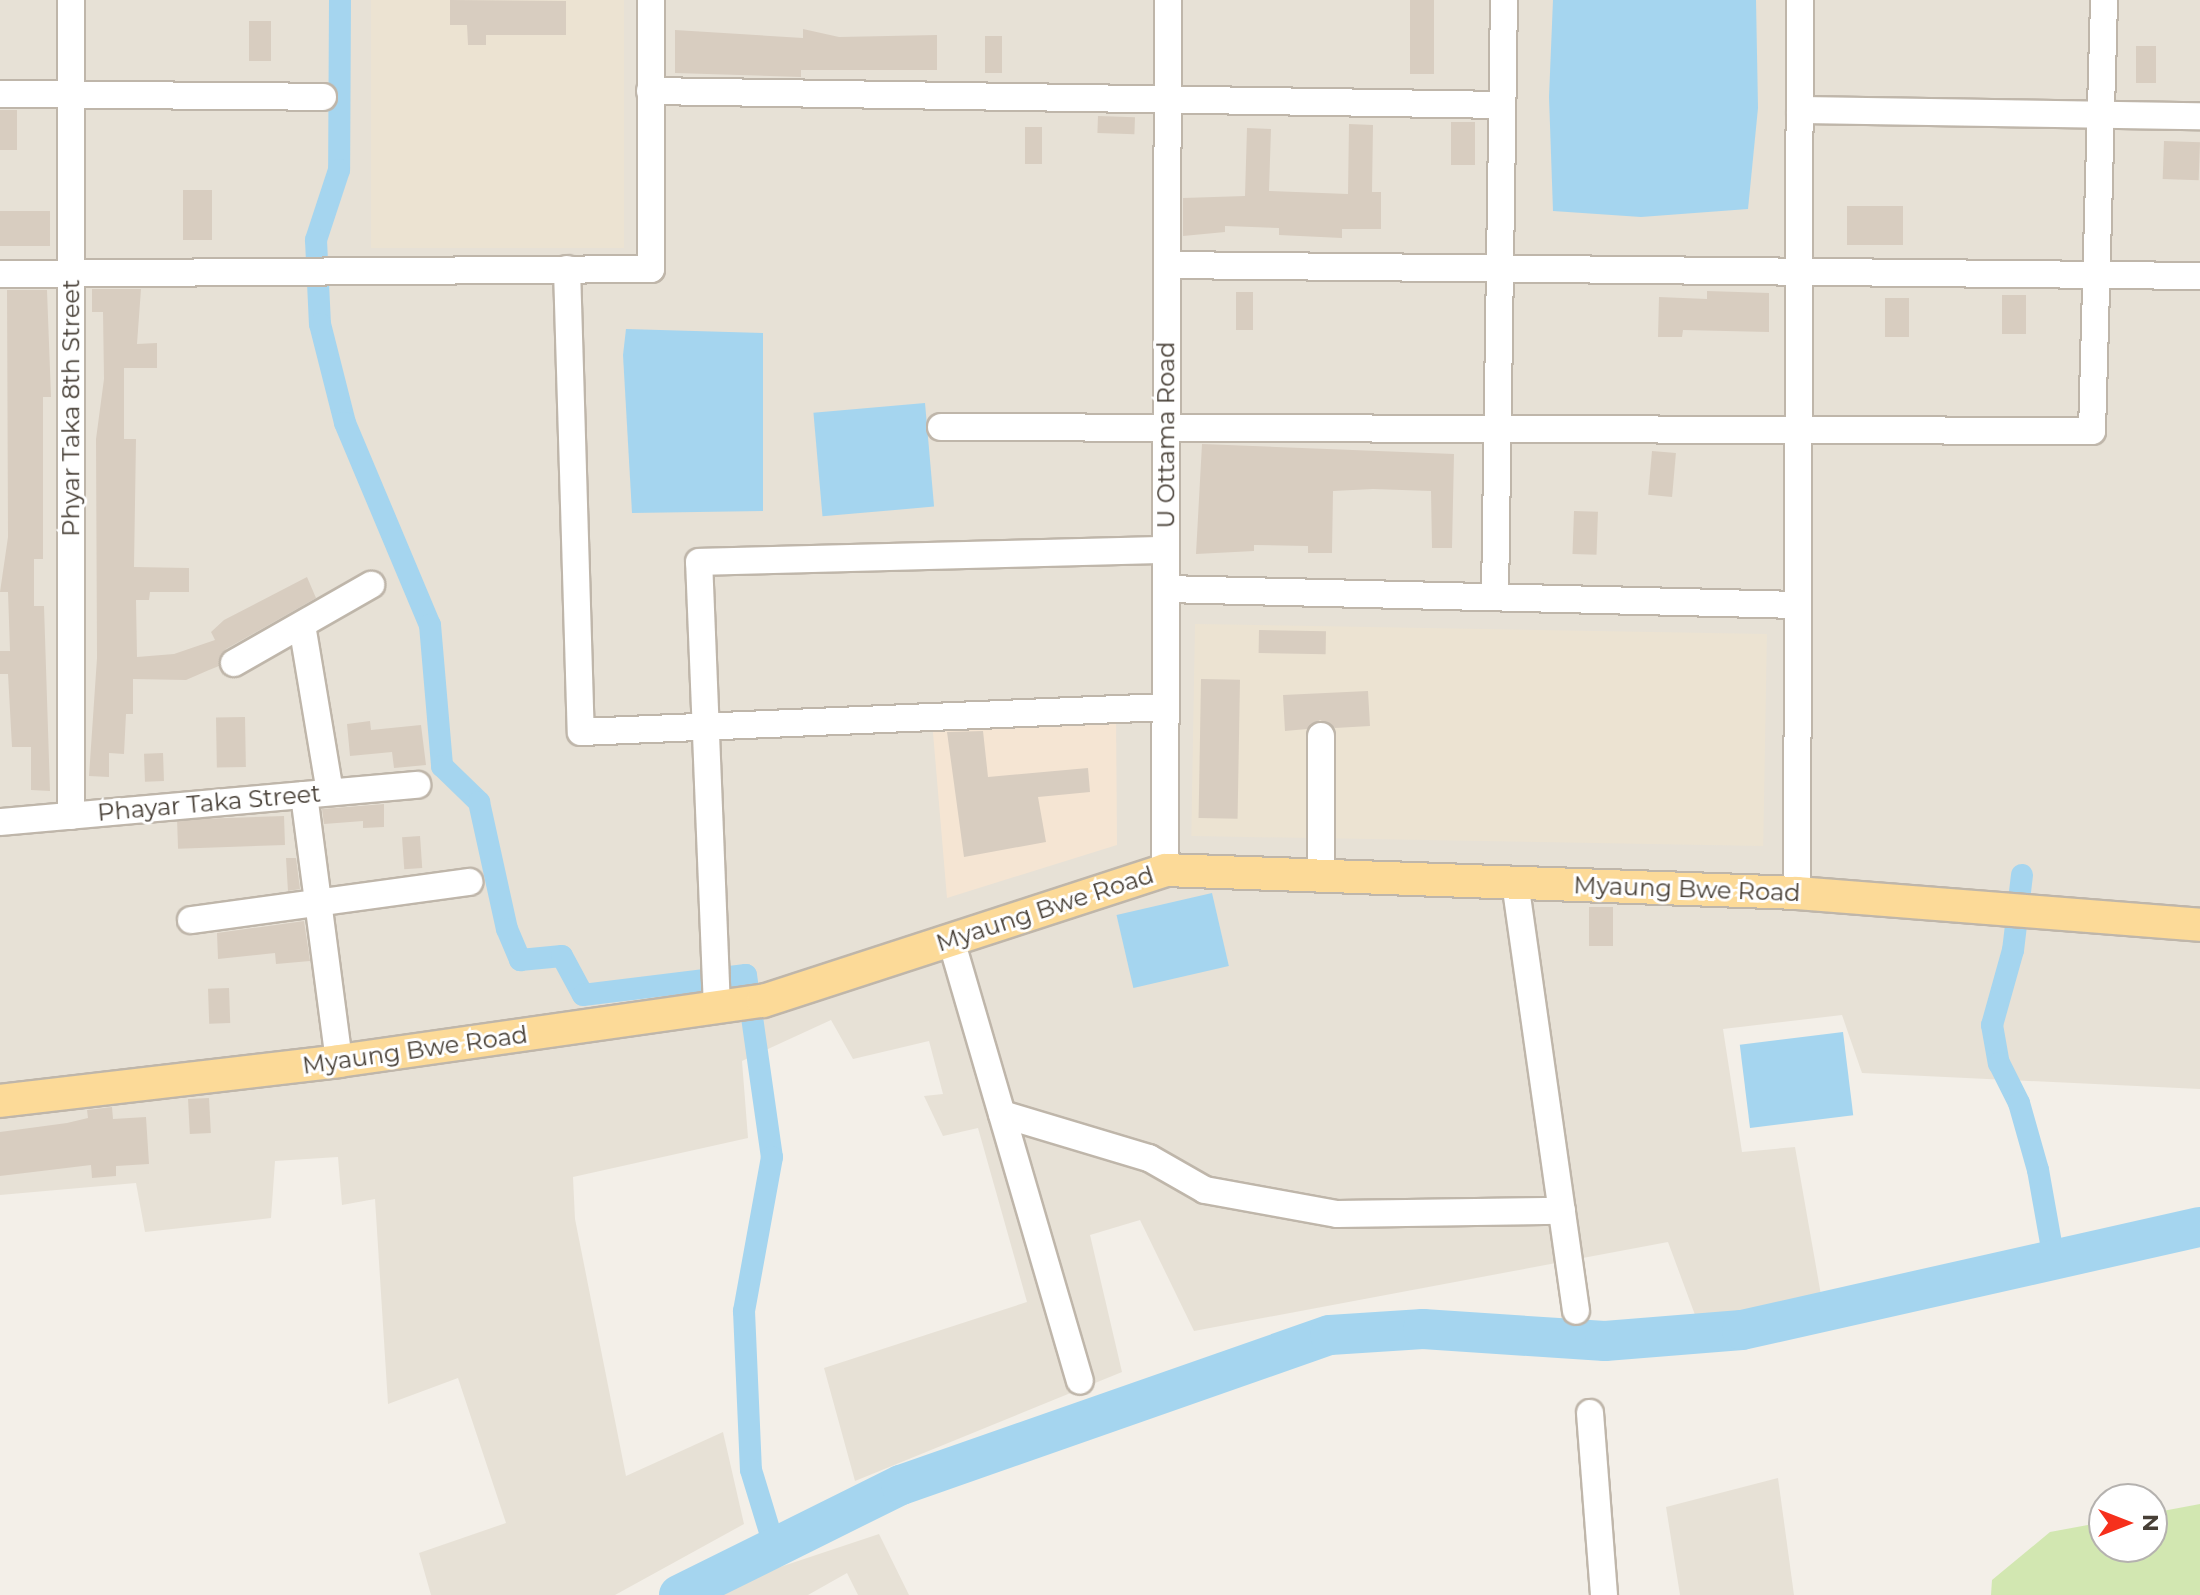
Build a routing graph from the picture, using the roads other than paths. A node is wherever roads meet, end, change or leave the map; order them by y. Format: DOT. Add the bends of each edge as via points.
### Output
graph roads {
  1 [pos="71,0"];
  2 [pos="651,0"];
  3 [pos="1168,0"];
  4 [pos="1504,0"];
  5 [pos="1800,0"];
  6 [pos="2104,0"];
  7 [pos="650,91"];
  8 [pos="0,94"];
  9 [pos="71,95"];
  10 [pos="323,97"];
  11 [pos="1168,103"];
  12 [pos="1502,105"];
  13 [pos="1800,110"];
  14 [pos="2101,115"];
  15 [pos="2200,116"];
  16 [pos="1167,265"];
  17 [pos="1500,268"];
  18 [pos="567,269"];
  19 [pos="1799,271"];
  20 [pos="71,273"];
  21 [pos="0,274"];
  22 [pos="2096,275"];
  23 [pos="2200,276"];
  24 [pos="941,427"];
  25 [pos="1166,428"];
  26 [pos="1497,429"];
  27 [pos="1798,430"];
  28 [pos="1166,550"];
  29 [pos="371,585"];
  30 [pos="1166,589"];
  31 [pos="1495,597"];
  32 [pos="1798,605"];
  33 [pos="302,625"];
  34 [pos="234,663"];
  35 [pos="1165,707"];
  36 [pos="705,725"];
  37 [pos="1321,736"];
  38 [pos="417,785"];
  39 [pos="317,794"];
  40 [pos="71,816"];
  41 [pos="0,822"];
  42 [pos="1165,870"];
  43 [pos="1321,873"];
  44 [pos="469,882"];
  45 [pos="1515,882"];
  46 [pos="1797,893"];
  47 [pos="319,903"];
  48 [pos="191,920"];
  49 [pos="2200,925"];
  50 [pos="951,940"];
  51 [pos="729,994"];
  52 [pos="339,1061"];
  53 [pos="0,1101"];
  54 [pos="1002,1114"];
  55 [pos="1562,1211"];
  56 [pos="1576,1311"];
  57 [pos="1080,1381"];
  58 [pos="1590,1413"];
  59 [pos="1604,1595"];
  1 -- 9 [label="street, Phyar Taka 8th Street"];
  2 -- 7 [label="street"];
  3 -- 11 [label="street, U Ottama Road"];
  4 -- 12 [label="street"];
  5 -- 13 [label="street"];
  6 -- 14 [label="street"];
  7 -- 11 [label="street"];
  7 -- 18 [label="street" via="651,269"];
  8 -- 9 [label="street"];
  9 -- 10 [label="street"];
  9 -- 20 [label="street, Phyar Taka 8th Street"];
  11 -- 12 [label="street"];
  11 -- 16 [label="street, U Ottama Road"];
  12 -- 17 [label="street"];
  13 -- 14 [label="street"];
  13 -- 19 [label="street"];
  14 -- 15 [label="street"];
  14 -- 22 [label="street"];
  16 -- 17 [label="street"];
  16 -- 25 [label="street, U Ottama Road"];
  17 -- 19 [label="street"];
  17 -- 26 [label="street"];
  18 -- 20 [label="street"];
  18 -- 36 [label="street" via="581,732"];
  19 -- 22 [label="street"];
  19 -- 27 [label="street"];
  20 -- 21 [label="street"];
  20 -- 40 [label="street, Phyar Taka 8th Street"];
  22 -- 23 [label="street"];
  22 -- 27 [label="street" via="2092,431"];
  24 -- 25 [label="street"];
  25 -- 26 [label="street"];
  25 -- 28 [label="street, U Ottama Road"];
  26 -- 27 [label="street"];
  26 -- 31 [label="street"];
  27 -- 32 [label="street"];
  28 -- 30 [label="street, U Ottama Road"];
  28 -- 36 [label="street" via="699,562"];
  29 -- 33 [label="street"];
  30 -- 31 [label="street"];
  30 -- 35 [label="street, U Ottama Road"];
  31 -- 32 [label="street"];
  32 -- 46 [label="street"];
  33 -- 34 [label="street"];
  33 -- 39 [label="street"];
  35 -- 36 [label="street"];
  35 -- 42 [label="street, U Ottama Road"];
  36 -- 51 [label="street"];
  37 -- 43 [label="street"];
  38 -- 39 [label="street, Phayar Taka Street"];
  39 -- 40 [label="street, Phayar Taka Street"];
  39 -- 47 [label="street"];
  40 -- 41 [label="street, Phayar Taka Street"];
  42 -- 43 [label="main road, Myaung Bwe Road"];
  42 -- 50 [label="main road, Myaung Bwe Road"];
  43 -- 45 [label="main road, Myaung Bwe Road"];
  44 -- 47 [label="street"];
  45 -- 46 [label="main road, Myaung Bwe Road"];
  45 -- 55 [label="street"];
  46 -- 49 [label="main road, Myaung Bwe Road"];
  47 -- 48 [label="street"];
  47 -- 52 [label="street"];
  50 -- 51 [label="main road, Myaung Bwe Road"];
  50 -- 54 [label="street"];
  51 -- 52 [label="main road, Myaung Bwe Road"];
  52 -- 53 [label="main road, Myaung Bwe Road"];
  54 -- 55 [label="street" via="1149,1158 1205,1190 1337,1214"];
  54 -- 57 [label="street"];
  55 -- 56 [label="street"];
  58 -- 59 [label="street"];
}
